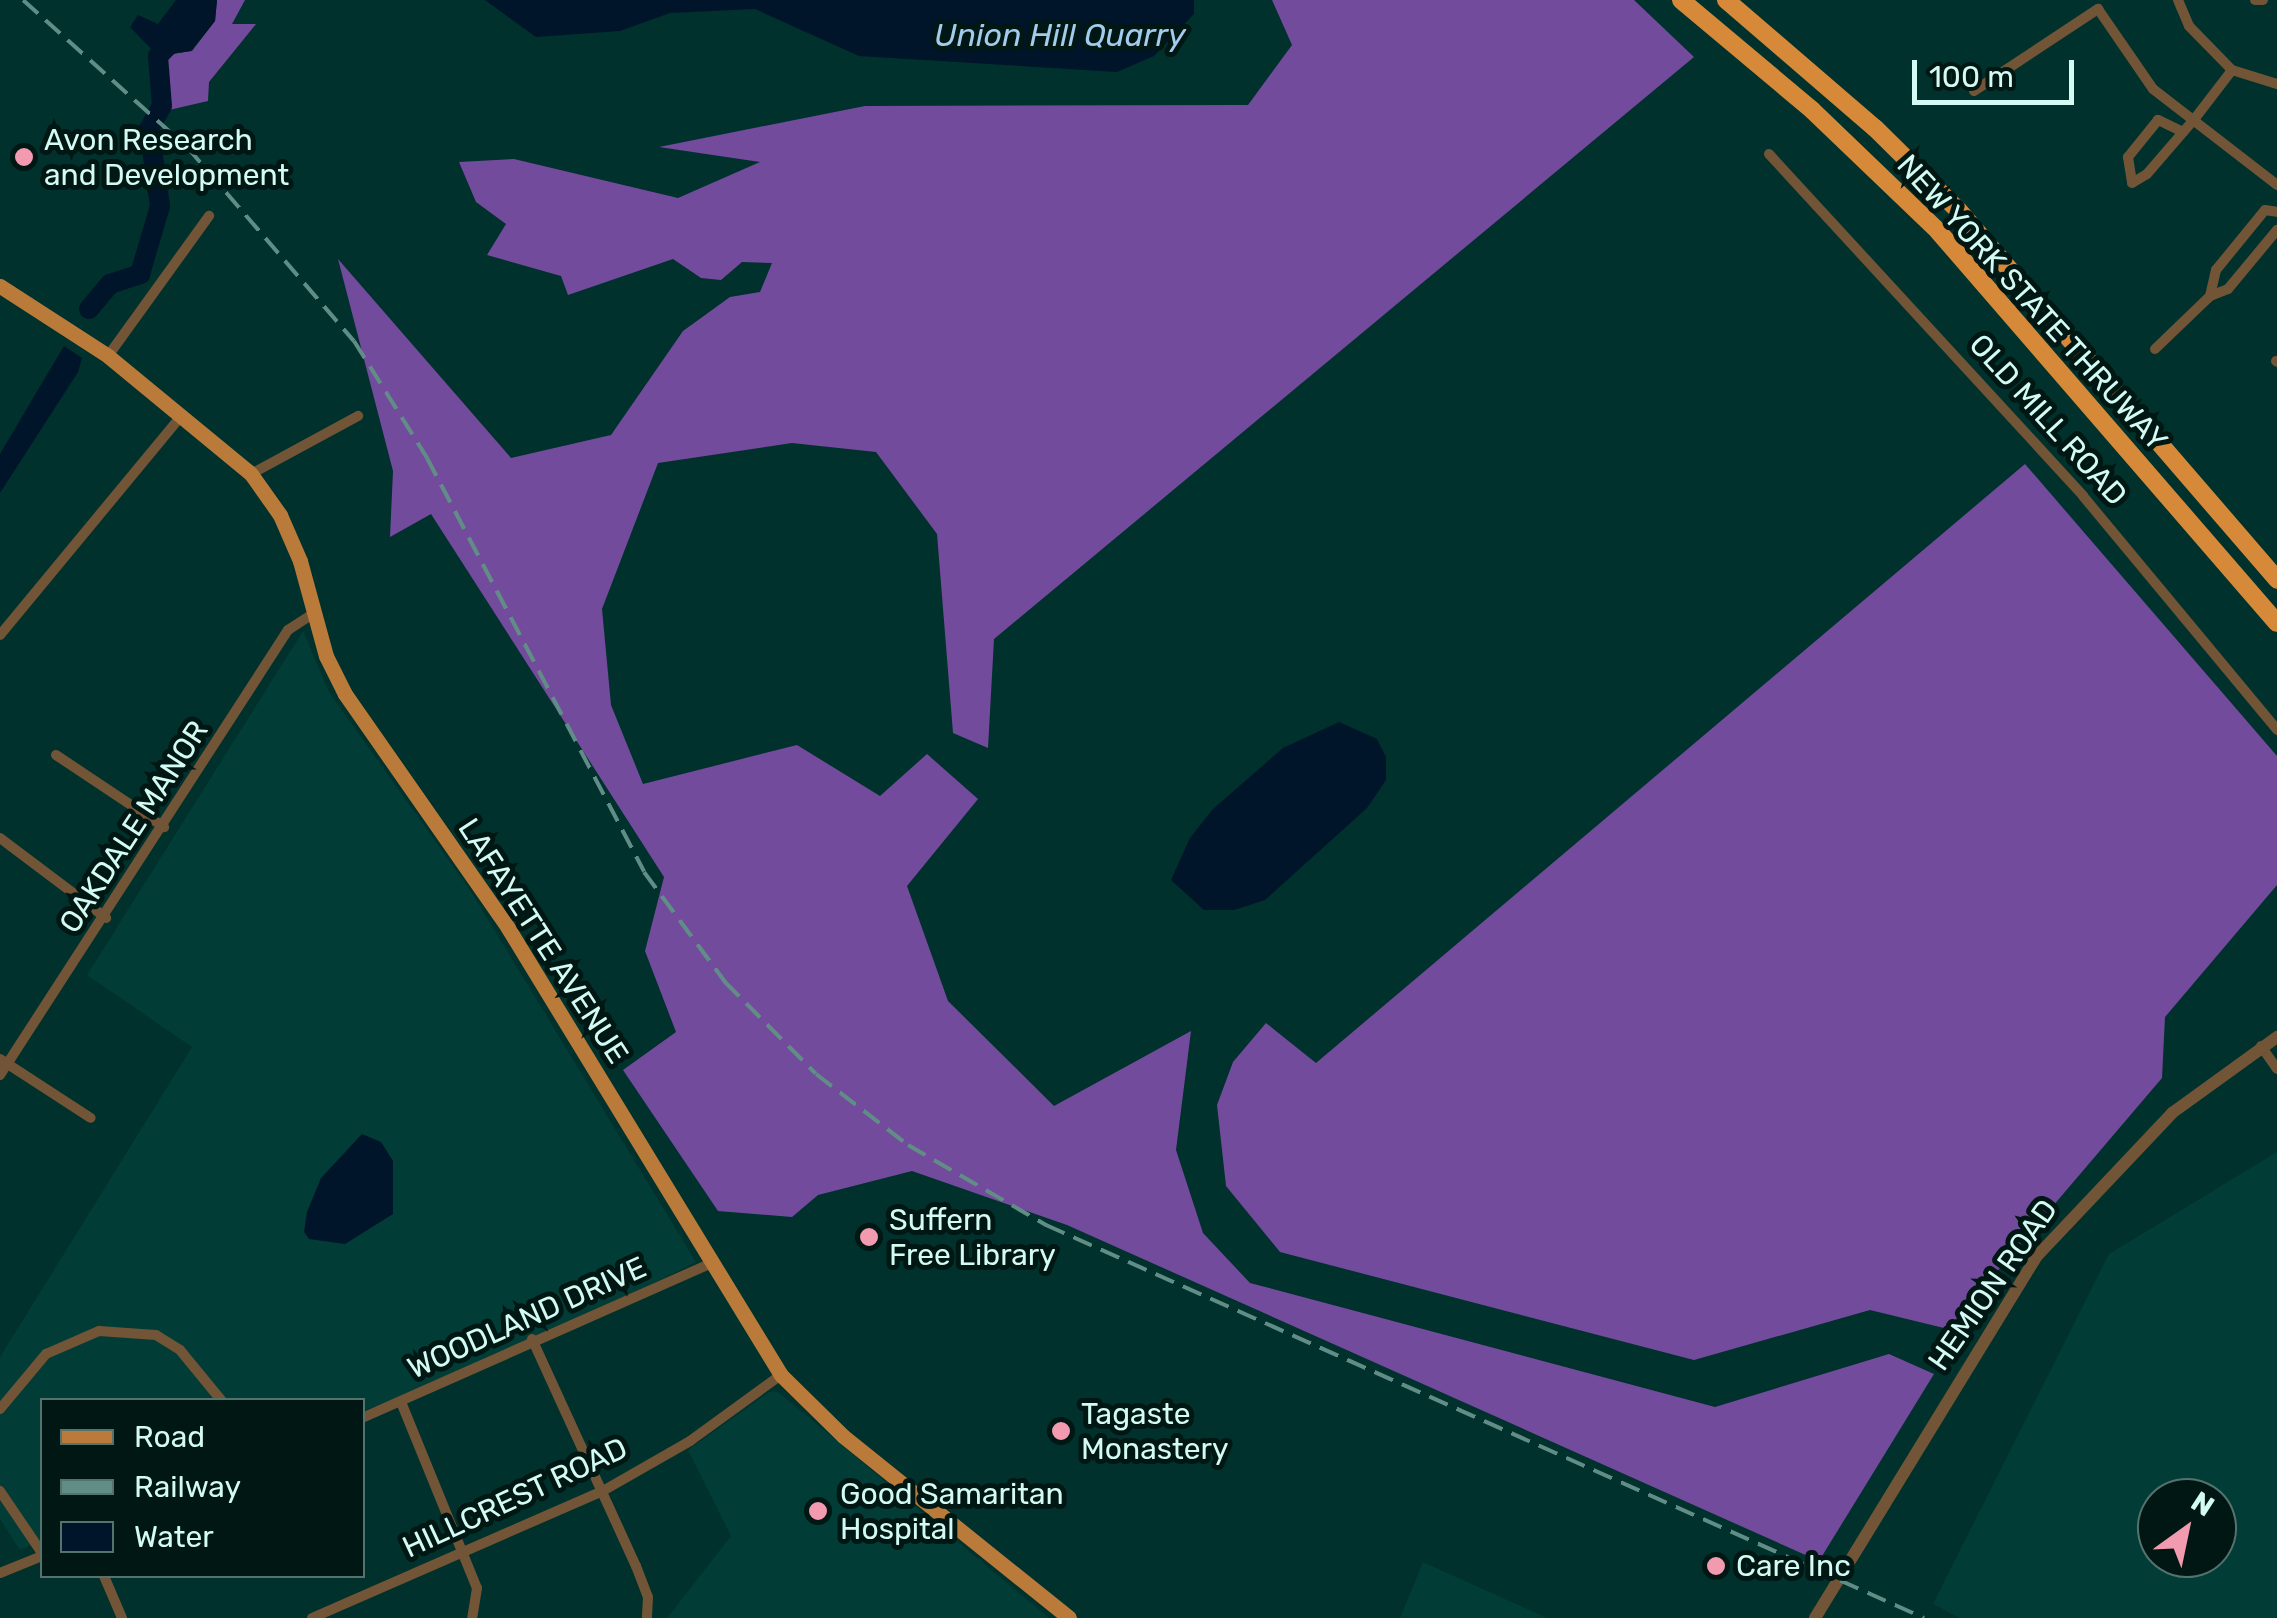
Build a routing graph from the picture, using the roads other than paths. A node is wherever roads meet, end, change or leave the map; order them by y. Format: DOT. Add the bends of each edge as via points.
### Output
graph roads {
  1 [pos="1681,0"];
  2 [pos="1726,0"];
  3 [pos="2178,0"];
  4 [pos="2255,0"];
  5 [pos="2263,0"];
  6 [pos="2232,70"];
  7 [pos="2277,84"];
  8 [pos="1974,90"];
  9 [pos="2196,117"];
  10 [pos="2182,132"];
  11 [pos="1770,154"];
  12 [pos="2277,185"];
  13 [pos="2277,212"];
  14 [pos="209,216"];
  15 [pos="2277,230"];
  16 [pos="0,286"];
  17 [pos="2210,296"];
  18 [pos="2155,349"];
  19 [pos="108,356"];
  20 [pos="183,414"];
  21 [pos="358,416"];
  22 [pos="251,474"];
  23 [pos="2277,580"];
  24 [pos="314,613"];
  25 [pos="2277,623"];
  26 [pos="0,635"];
  27 [pos="2277,730"];
  28 [pos="56,755"];
  29 [pos="164,828"];
  30 [pos="0,838"];
  31 [pos="106,918"];
  32 [pos="2277,1036"];
  33 [pos="2261,1046"];
  34 [pos="4,1061"];
  35 [pos="2277,1069"];
  36 [pos="0,1075"];
  37 [pos="91,1118"];
  38 [pos="712,1263"];
  39 [pos="532,1339"];
  40 [pos="781,1375"];
  41 [pos="219,1398"];
  42 [pos="401,1402"];
  43 [pos="0,1409"];
  44 [pos="365,1417"];
  45 [pos="0,1491"];
  46 [pos="601,1492"];
  47 [pos="40,1551"];
  48 [pos="462,1552"];
  49 [pos="40,1555"];
  50 [pos="0,1573"];
  51 [pos="105,1578"];
  52 [pos="1817,1614"];
  53 [pos="122,1618"];
  54 [pos="312,1618"];
  55 [pos="472,1618"];
  56 [pos="647,1618"];
  57 [pos="1069,1618"];
  1 -- 25 [label="highway, NEW YORK STATE THRUWAY" via="1812,110 1938,231"];
  2 -- 23 [label="highway, NEW YORK STATE THRUWAY" via="1875,128 1959,211"];
  3 -- 6 [label="street" via="2189,26"];
  4 -- 5 [label="street"];
  6 -- 7 [label="street"];
  6 -- 9 [label="street"];
  8 -- 9 [label="street" via="2098,9 2153,89"];
  9 -- 10 [label="street"];
  9 -- 12 [label="street"];
  10 -- 10 [label="street" via="2158,120 2128,158 2132,183"];
  11 -- 27 [label="street, OLD MILL ROAD" via="2083,496"];
  13 -- 17 [label="street" via="2265,210 2216,270"];
  14 -- 19 [label="street"];
  15 -- 17 [label="street" via="2228,290"];
  16 -- 19 [label="main road, LAFAYETTE AVENUE"];
  17 -- 18 [label="street"];
  19 -- 20 [label="main road, LAFAYETTE AVENUE"];
  20 -- 22 [label="main road, LAFAYETTE AVENUE"];
  20 -- 26 [label="street"];
  21 -- 22 [label="street"];
  22 -- 24 [label="main road, LAFAYETTE AVENUE" via="280,516"];
  24 -- 29 [label="street, OAKDALE MANOR" via="288,630"];
  24 -- 38 [label="main road, LAFAYETTE AVENUE" via="345,694 508,928"];
  28 -- 29 [label="street"];
  29 -- 31 [label="street, OAKDALE MANOR"];
  30 -- 31 [label="street"];
  31 -- 34 [label="street, OAKDALE MANOR"];
  32 -- 33 [label="street, HEMION ROAD"];
  33 -- 35 [label="street"];
  33 -- 52 [label="street, HEMION ROAD" via="2132,1150 2037,1256"];
  34 -- 36 [label="street, OAKDALE MANOR"];
  34 -- 37 [label="street"];
  38 -- 39 [label="street, WOODLAND DRIVE"];
  38 -- 40 [label="main road, LAFAYETTE AVENUE"];
  39 -- 42 [label="street, WOODLAND DRIVE"];
  39 -- 46 [label="street"];
  40 -- 46 [label="street, HILLCREST ROAD" via="690,1441"];
  40 -- 57 [label="main road, LAFAYETTE AVENUE" via="843,1436"];
  41 -- 43 [label="street" via="180,1350 156,1335 100,1331 46,1354"];
  42 -- 44 [label="street, WOODLAND DRIVE"];
  42 -- 48 [label="street"];
  45 -- 47 [label="street"];
  46 -- 48 [label="street, HILLCREST ROAD"];
  46 -- 56 [label="street" via="648,1597"];
  48 -- 54 [label="street, HILLCREST ROAD"];
  48 -- 55 [label="street" via="477,1588"];
  49 -- 50 [label="street"];
  51 -- 53 [label="street"];
}
